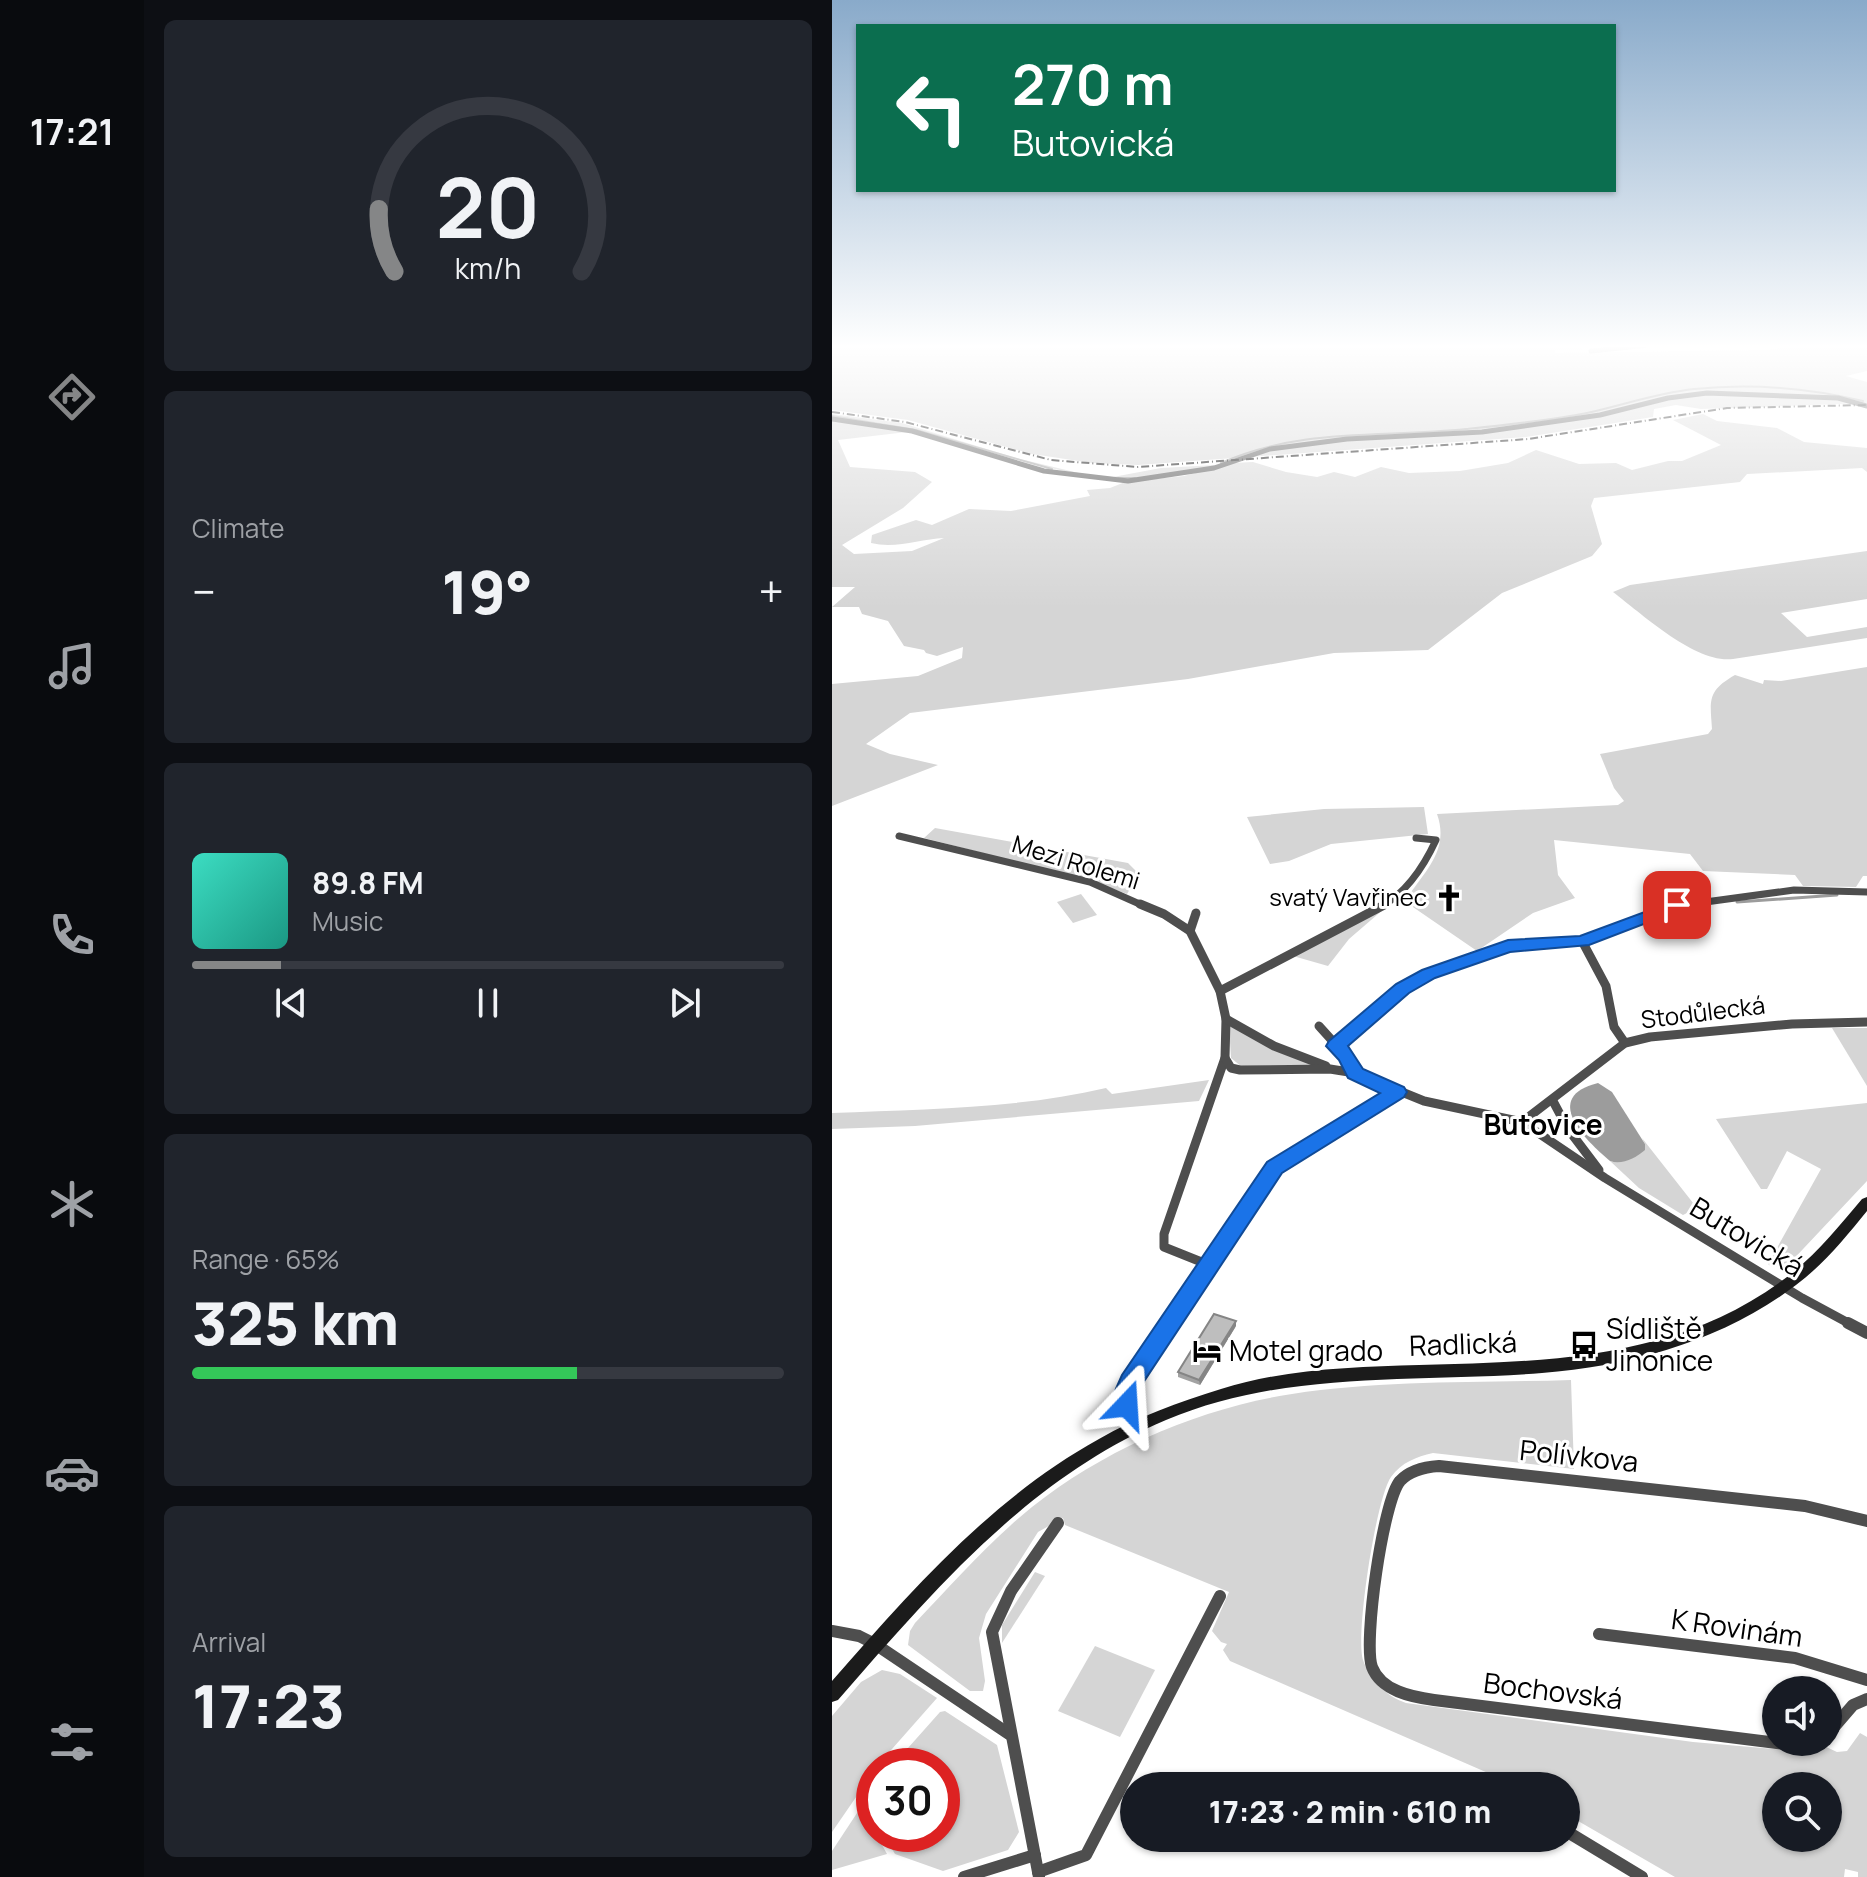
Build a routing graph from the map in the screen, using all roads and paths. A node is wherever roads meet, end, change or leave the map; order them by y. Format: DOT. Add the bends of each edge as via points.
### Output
graph roads {
  1 [pos="917,433"];
  2 [pos="1471,433"];
  3 [pos="899,836"];
  4 [pos="1416,838"];
  5 [pos="1867,892"];
  6 [pos="1196,913"];
  7 [pos="1190,931"];
  8 [pos="1582,941"];
  9 [pos="1220,991"];
  10 [pos="1226,1019"];
  11 [pos="1867,1022"];
  12 [pos="1319,1026"];
  13 [pos="1625,1043"];
  14 [pos="1336,1046"];
  15 [pos="1225,1058"];
  16 [pos="1330,1069"];
  17 [pos="1355,1073"];
  18 [pos="1396,1092"];
  19 [pos="1553,1101"];
  20 [pos="1522,1122"];
  21 [pos="1605,1178"];
  22 [pos="1867,1202"];
  23 [pos="1209,1265"];
  24 [pos="1784,1287"];
  25 [pos="1867,1333"];
  26 [pos="1132,1429"];
  27 [pos="1867,1521"];
  28 [pos="1058,1523"];
  29 [pos="1375,1591"];
  30 [pos="1220,1596"];
  31 [pos="832,1631"];
  32 [pos="1599,1634"];
  33 [pos="875,1644"];
  34 [pos="1867,1680"];
  35 [pos="832,1694"];
  36 [pos="1867,1699"];
  37 [pos="1842,1718"];
  38 [pos="1009,1734"];
  39 [pos="1762,1741"];
  40 [pos="1580,1839"];
  41 [pos="1035,1855"];
  42 [pos="1039,1875"];
  43 [pos="964,1877"];
  44 [pos="1642,1877"];
  1 -- 2 [label="street" via="1044,471 1128,481 1214,468 1270,449"];
  3 -- 7 [label="street, Mezi Rolemi" via="1090,882"];
  4 -- 9 [label="street" via="1436,840 1425,863 1396,898"];
  5 -- 8 [label="street" via="1794,890 1677,905"];
  6 -- 7 [label="street"];
  7 -- 9 [label="street"];
  8 -- 13 [label="street" via="1606,986 1614,1027"];
  8 -- 14 [label="street" via="1508,946 1428,974 1402,989"];
  9 -- 10 [label="street"];
  10 -- 15 [label="street"];
  10 -- 16 [label="street"];
  11 -- 13 [label="street, Stodůlecká" via="1792,1024"];
  12 -- 14 [label="street"];
  13 -- 19 [label="street, Stodůlecká"];
  14 -- 17 [label="street"];
  15 -- 16 [label="street, Butovická" via="1231,1068 1240,1070"];
  15 -- 23 [label="street" via="1164,1234 1164,1247"];
  16 -- 17 [label="street, Butovická"];
  17 -- 18 [label="street, Butovická"];
  18 -- 20 [label="street, Butovická"];
  18 -- 23 [label="street" via="1274,1167"];
  19 -- 20 [label="street, Stodůlecká"];
  19 -- 21 [label="street, Butovická"];
  20 -- 21 [label="street, Butovická"];
  21 -- 24 [label="street, Butovická"];
  22 -- 24 [label="main road, Radlická" via="1824,1252"];
  23 -- 26 [label="street" via="1128,1387"];
  24 -- 25 [label="street, Butovická"];
  24 -- 26 [label="main road, Radlická" via="1726,1319 1630,1354 1536,1368 1343,1374 1274,1382 1186,1406"];
  26 -- 33 [label="main road, Radlická" via="1047,1478 1001,1513"];
  27 -- 29 [label="street, Polívkova" via="1805,1506 1431,1467 1411,1473 1394,1489"];
  28 -- 38 [label="street" via="994,1625 993,1648"];
  29 -- 39 [label="street, Bochovská" via="1368,1653 1377,1675 1400,1693"];
  30 -- 42 [label="street" via="1086,1855 1068,1866 1052,1865"];
  31 -- 33 [label="street"];
  32 -- 34 [label="street, K Rovinám" via="1795,1658"];
  33 -- 35 [label="main road, Radlická"];
  33 -- 38 [label="street"];
  36 -- 37 [label="street"];
  38 -- 41 [label="street"];
  40 -- 44 [label="street"];
  41 -- 42 [label="street"];
  41 -- 43 [label="street"];
}
